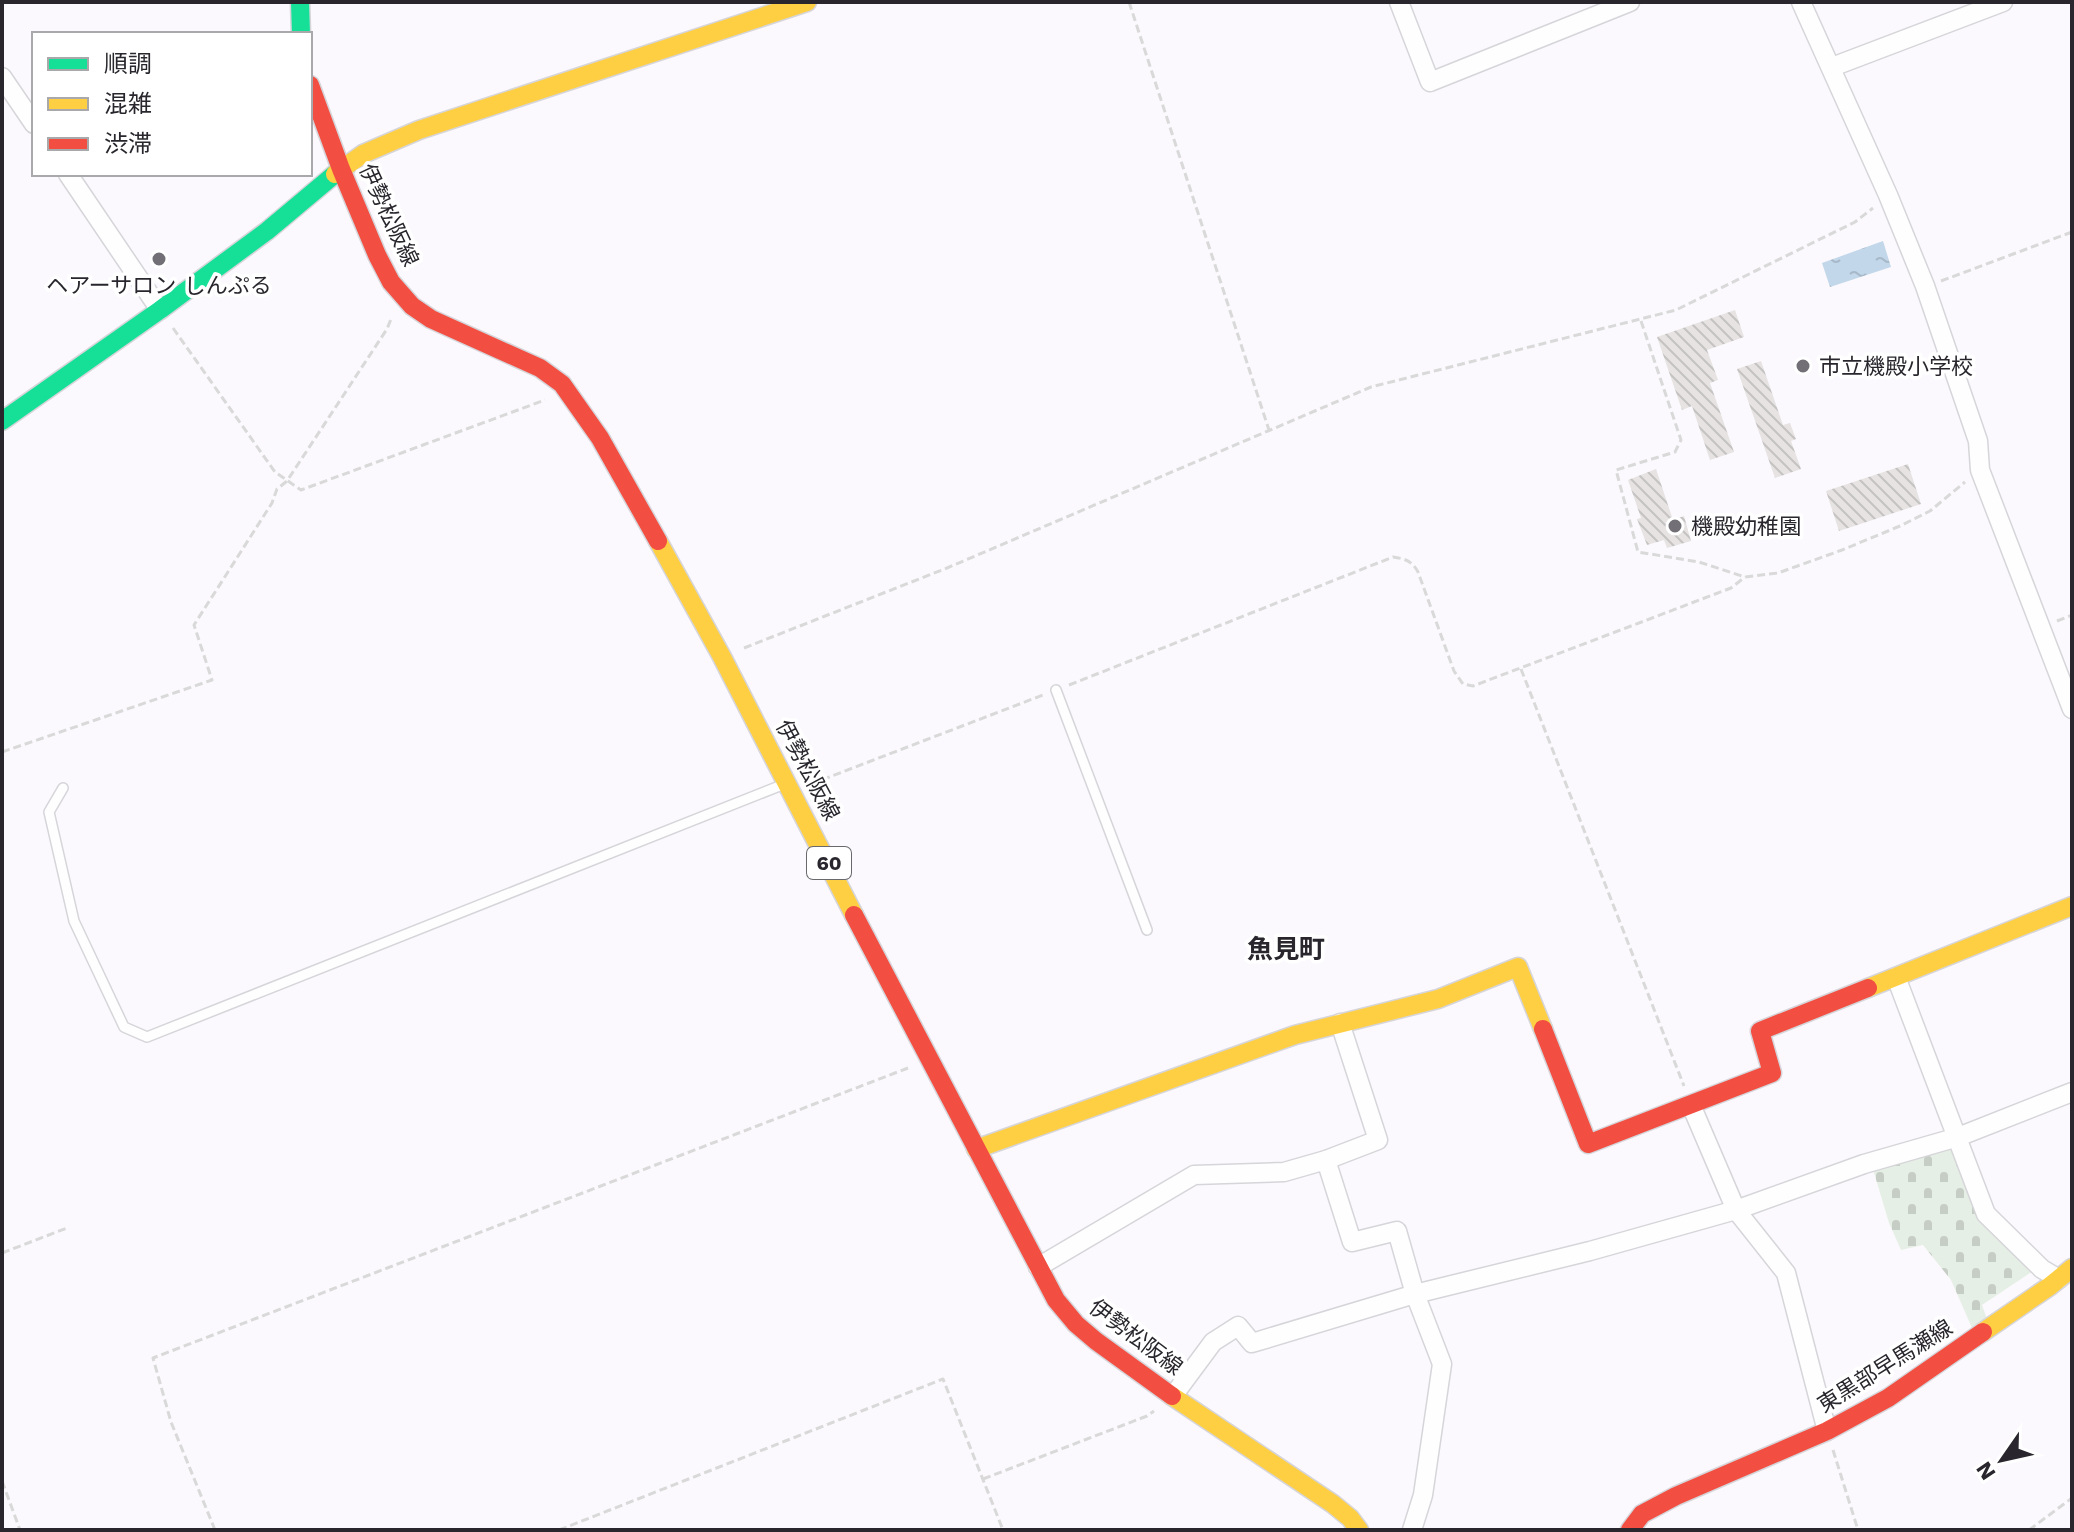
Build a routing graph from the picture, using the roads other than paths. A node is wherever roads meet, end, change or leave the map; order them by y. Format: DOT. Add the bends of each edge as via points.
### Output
graph roads {
  1 [pos="300,2"];
  2 [pos="807,2"];
  3 [pos="1399,2"];
  4 [pos="1630,2"];
  5 [pos="1801,2"];
  6 [pos="2003,2"];
  7 [pos="301,32"];
  8 [pos="1832,67"];
  9 [pos="2,77"];
  10 [pos="312,91"];
  11 [pos="32,121"];
  12 [pos="341,169"];
  13 [pos="69,176"];
  14 [pos="160,310"];
  15 [pos="2,421"];
  16 [pos="1056,690"];
  17 [pos="2072,709"];
  18 [pos="790,787"];
  19 [pos="63,788"];
  20 [pos="2072,906"];
  21 [pos="1147,930"];
  22 [pos="1896,977"];
  23 [pos="1340,1023"];
  24 [pos="2072,1092"];
  25 [pos="1691,1105"];
  26 [pos="1958,1137"];
  27 [pos="976,1149"];
  28 [pos="1326,1160"];
  29 [pos="1736,1210"];
  30 [pos="1038,1267"];
  31 [pos="2065,1274"];
  32 [pos="1415,1294"];
  33 [pos="1173,1396"];
  34 [pos="1827,1431"];
  35 [pos="1359,1530"];
  36 [pos="1412,1530"];
  37 [pos="1630,1530"];
  1 -- 7 [label="main road"];
  2 -- 12 [label="main road" via="419,130"];
  3 -- 4 [label="street" via="1430,82"];
  5 -- 8 [label="street"];
  6 -- 8 [label="street"];
  8 -- 17 [label="street" via="1925,286 1978,441 1980,470"];
  9 -- 11 [label="street"];
  10 -- 12 [label="main road, 伊勢松阪線 / 60"];
  12 -- 14 [label="main road"];
  12 -- 18 [label="main road, 伊勢松阪線 / 60" via="377,255 412,306 540,368 562,384 600,438"];
  13 -- 14 [label="street"];
  14 -- 15 [label="main road"];
  16 -- 21 [label="lane"];
  18 -- 19 [label="lane" via="147,1037 124,1027 74,921 49,812"];
  18 -- 27 [label="main road, 伊勢松阪線 / 60"];
  20 -- 22 [label="main road"];
  22 -- 25 [label="main road" via="1760,1031 1772,1073"];
  22 -- 26 [label="street"];
  23 -- 25 [label="main road" via="1438,999 1518,967 1588,1144"];
  23 -- 27 [label="main road"];
  23 -- 28 [label="street" via="1378,1140"];
  24 -- 26 [label="street"];
  25 -- 29 [label="street"];
  26 -- 29 [label="street"];
  26 -- 31 [label="street" via="1986,1214 2042,1269"];
  27 -- 30 [label="main road, 伊勢松阪線 / 60"];
  28 -- 30 [label="street" via="1284,1172 1194,1175"];
  28 -- 32 [label="street" via="1352,1242 1397,1231"];
  29 -- 32 [label="street"];
  29 -- 34 [label="street" via="1786,1273"];
  30 -- 33 [label="main road, 伊勢松阪線 / 60" via="1076,1324"];
  31 -- 34 [label="main road, 東黒部早馬瀬線" via="1888,1398"];
  32 -- 33 [label="street" via="1252,1343 1238,1326 1213,1342"];
  32 -- 36 [label="street" via="1442,1364 1423,1495"];
  33 -- 35 [label="main road, 伊勢松阪線 / 60" via="1333,1504"];
  34 -- 37 [label="main road, 東黒部早馬瀬線" via="1676,1496 1642,1514"];
}
